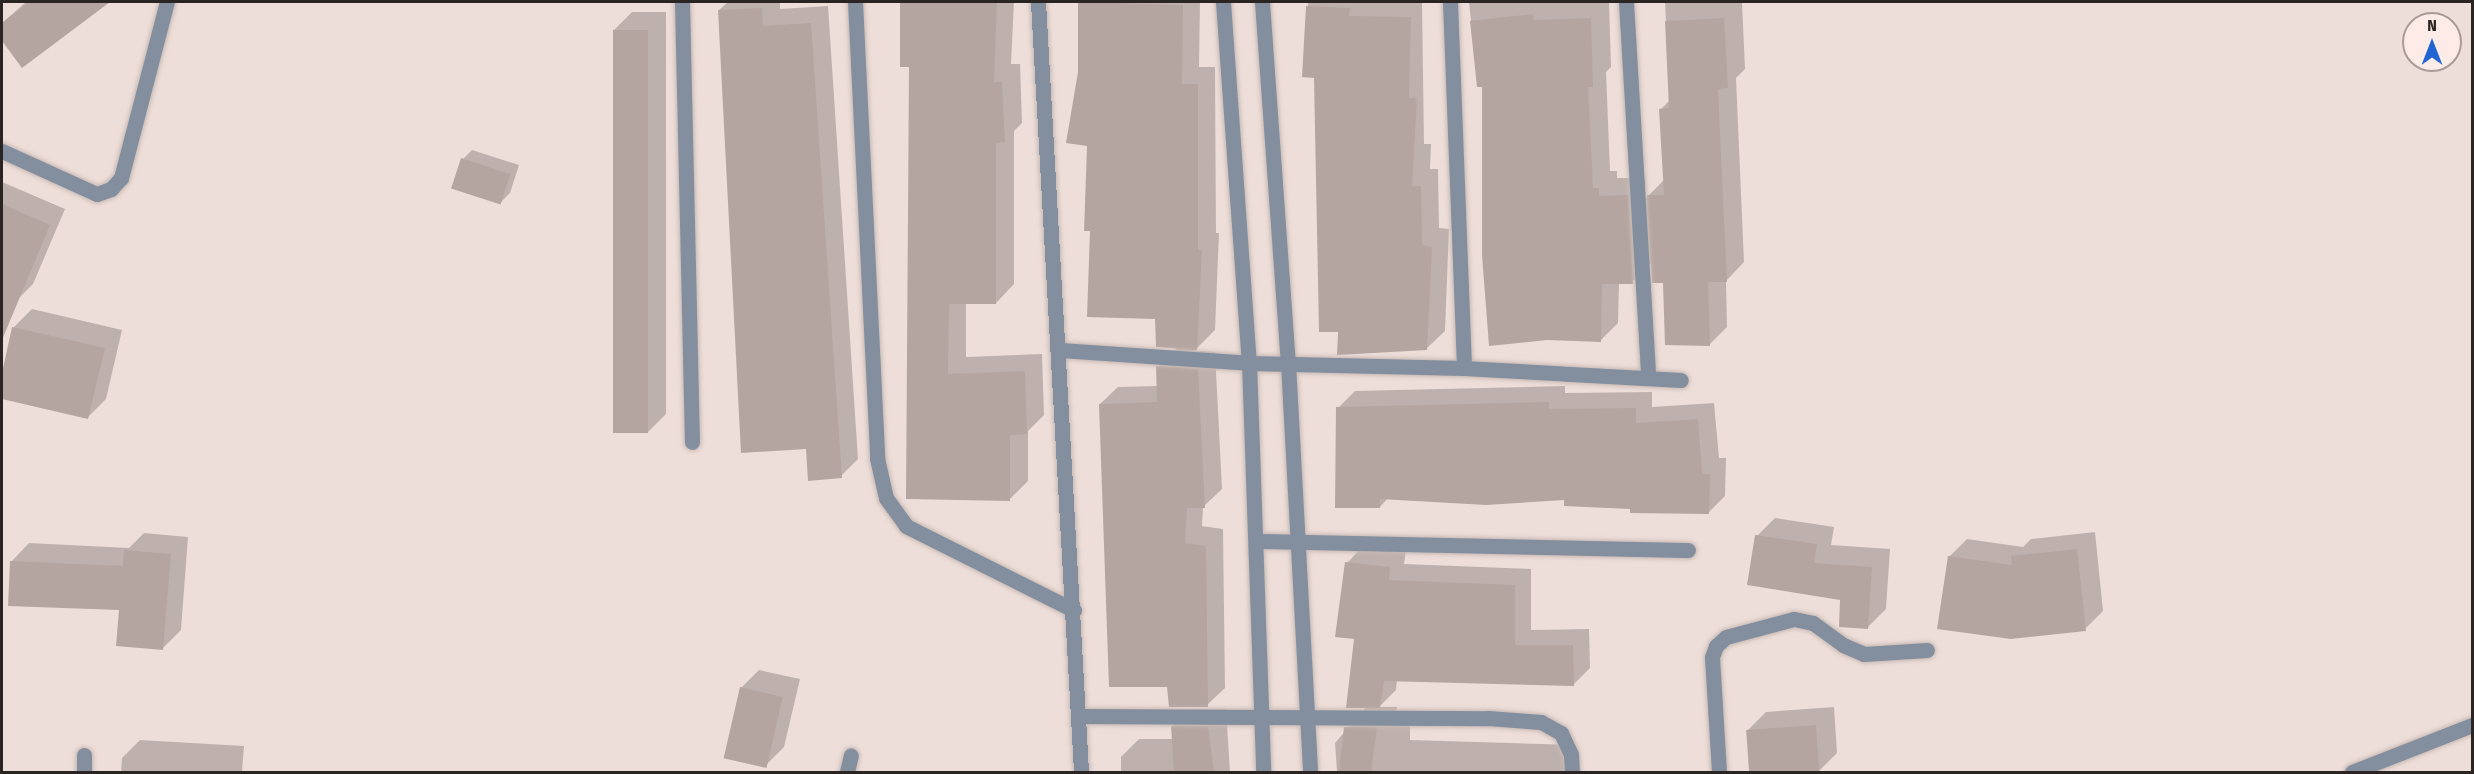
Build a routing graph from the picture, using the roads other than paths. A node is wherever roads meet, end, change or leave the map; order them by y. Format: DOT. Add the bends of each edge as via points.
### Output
graph roads {
  1 [pos="167,2"];
  2 [pos="682,2"];
  3 [pos="855,2"];
  4 [pos="1038,2"];
  5 [pos="1223,2"];
  6 [pos="1262,2"];
  7 [pos="1450,2"];
  8 [pos="1626,2"];
  9 [pos="2,151"];
  10 [pos="1060,350"];
  11 [pos="1249,363"];
  12 [pos="1288,363"];
  13 [pos="1464,368"];
  14 [pos="1648,377"];
  15 [pos="1681,380"];
  16 [pos="692,442"];
  17 [pos="1256,541"];
  18 [pos="1298,542"];
  19 [pos="1688,550"];
  20 [pos="1074,610"];
  21 [pos="1927,650"];
  22 [pos="1078,716"];
  23 [pos="1259,716"];
  24 [pos="1307,716"];
  25 [pos="2472,725"];
  26 [pos="84,755"];
  27 [pos="851,755"];
  28 [pos="84,772"];
  29 [pos="847,772"];
  30 [pos="1081,772"];
  31 [pos="1263,772"];
  32 [pos="1310,772"];
  33 [pos="1572,772"];
  34 [pos="1719,772"];
  35 [pos="2352,772"];
  1 -- 9 [label="street" via="121,178 111,189 97,194"];
  2 -- 16 [label="street"];
  3 -- 20 [label="street" via="877,458 886,498 906,526"];
  4 -- 10 [label="street"];
  5 -- 11 [label="street"];
  6 -- 12 [label="street"];
  7 -- 13 [label="street"];
  8 -- 14 [label="street"];
  10 -- 11 [label="street"];
  10 -- 20 [label="street"];
  11 -- 12 [label="street"];
  11 -- 17 [label="street"];
  12 -- 13 [label="street"];
  12 -- 18 [label="street"];
  13 -- 14 [label="street"];
  14 -- 15 [label="street"];
  17 -- 18 [label="street"];
  17 -- 23 [label="street"];
  18 -- 19 [label="street"];
  18 -- 24 [label="street"];
  20 -- 22 [label="street"];
  21 -- 34 [label="street" via="1864,654 1843,645 1813,623 1794,619 1726,637 1716,646 1712,657"];
  22 -- 23 [label="street"];
  22 -- 30 [label="street"];
  23 -- 24 [label="street"];
  23 -- 31 [label="street"];
  24 -- 32 [label="street"];
  24 -- 33 [label="street" via="1541,722 1561,733 1571,754"];
  25 -- 35 [label="street"];
  26 -- 28 [label="street"];
  27 -- 29 [label="street"];
}
